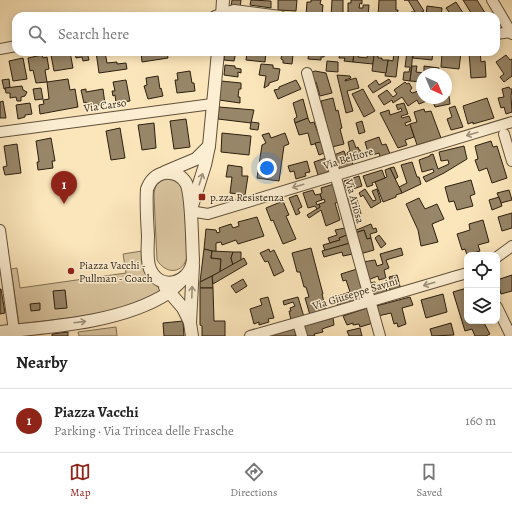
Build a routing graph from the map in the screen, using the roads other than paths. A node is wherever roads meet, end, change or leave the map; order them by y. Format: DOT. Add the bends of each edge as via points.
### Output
graph roads {
  1 [pos="223,0"];
  2 [pos="492,0"];
  3 [pos="221,12"];
  4 [pos="229,12"];
  5 [pos="249,12"];
  6 [pos="500,12"];
  7 [pos="500,13"];
  8 [pos="512,32"];
  9 [pos="500,34"];
  10 [pos="12,47"];
  11 [pos="0,49"];
  12 [pos="218,56"];
  13 [pos="307,73"];
  14 [pos="212,104"];
  15 [pos="511,122"];
  16 [pos="493,128"];
  17 [pos="0,132"];
  18 [pos="504,134"];
  19 [pos="209,146"];
  20 [pos="512,161"];
  21 [pos="160,174"];
  22 [pos="335,174"];
  23 [pos="190,211"];
  24 [pos="0,230"];
  25 [pos="512,246"];
  26 [pos="500,255"];
  27 [pos="193,260"];
  28 [pos="464,274"];
  29 [pos="158,279"];
  30 [pos="184,279"];
  31 [pos="169,292"];
  32 [pos="370,301"];
  33 [pos="500,313"];
  34 [pos="190,323"];
  35 [pos="298,323"];
  36 [pos="0,332"];
  37 [pos="19,332"];
  38 [pos="192,336"];
  39 [pos="251,336"];
  40 [pos="302,336"];
  41 [pos="380,336"];
  42 [pos="511,336"];
  1 -- 3 [label="street"];
  2 -- 6 [label="street"];
  4 -- 5 [label="street"];
  7 -- 8 [label="street"];
  8 -- 9 [label="street"];
  10 -- 11 [label="street"];
  12 -- 14 [label="street"];
  13 -- 22 [label="street, Via Ariosa"];
  14 -- 17 [label="street, Via Carso"];
  14 -- 19 [label="street"];
  15 -- 16 [label="street, Via Belfiore"];
  15 -- 18 [label="street"];
  16 -- 18 [label="street"];
  16 -- 22 [label="street, Via Belfiore, one-way"];
  18 -- 20 [label="street"];
  19 -- 21 [label="street" via="196,159"];
  23 -- 19 [label="street, one-way"];
  21 -- 23 [label="street" via="176,174 182,178 188,190"];
  21 -- 29 [label="street" via="149,183 146,196 148,262"];
  22 -- 23 [label="street, Via Belfiore, one-way" via="208,214"];
  22 -- 32 [label="street, Via Ariosa"];
  23 -- 27 [label="street"];
  24 -- 37 [label="street"];
  25 -- 26 [label="street"];
  27 -- 30 [label="street" via="189,274"];
  34 -- 27 [label="street, one-way"];
  28 -- 32 [label="street, Via Giuseppe Savini, one-way"];
  29 -- 30 [label="street" via="170,283"];
  29 -- 31 [label="street"];
  30 -- 31 [label="street"];
  31 -- 34 [label="street" via="183,308"];
  37 -- 31 [label="street, one-way" via="109,317 141,306"];
  32 -- 35 [label="street, Via Giuseppe Savini"];
  32 -- 41 [label="street, Via Ariosa"];
  33 -- 42 [label="street"];
  34 -- 38 [label="street"];
  35 -- 39 [label="street, Via Giuseppe Savini"];
  35 -- 40 [label="street"];
  36 -- 37 [label="street"];
}
